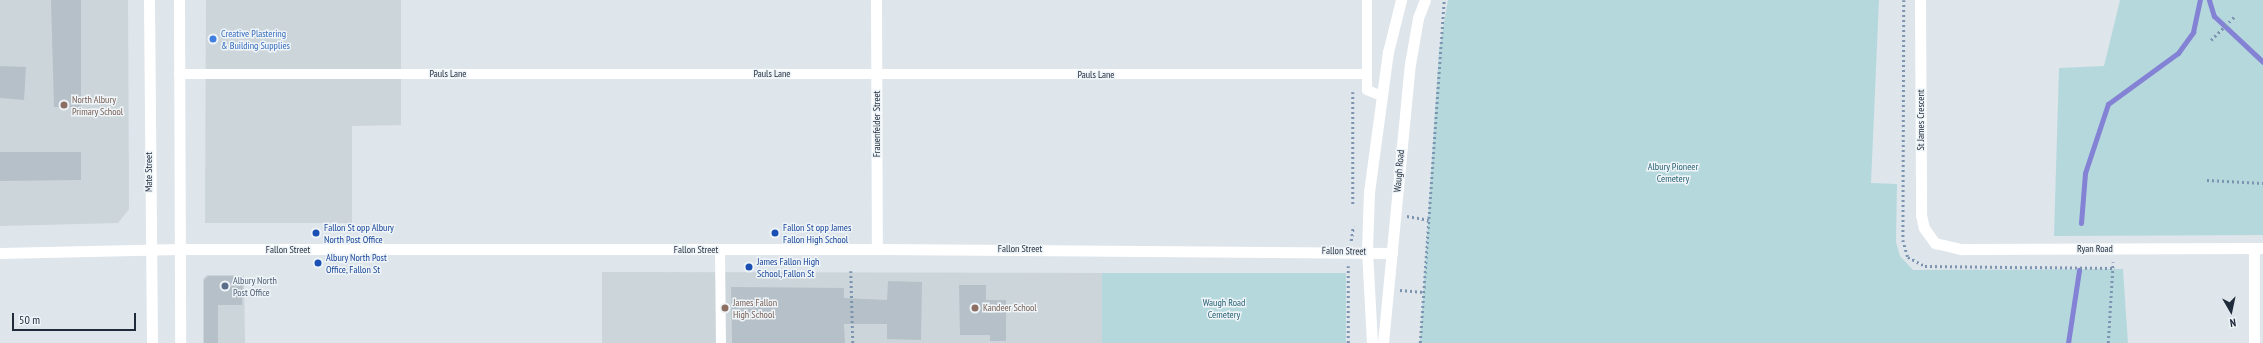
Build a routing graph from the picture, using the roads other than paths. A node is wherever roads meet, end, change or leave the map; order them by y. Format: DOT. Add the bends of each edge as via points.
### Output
graph roads {
  1 [pos="149,0"];
  2 [pos="179,0"];
  3 [pos="876,0"];
  4 [pos="1367,0"];
  5 [pos="1401,0"];
  6 [pos="1426,0"];
  7 [pos="1920,0"];
  8 [pos="179,74"];
  9 [pos="876,74"];
  10 [pos="1366,74"];
  11 [pos="1382,96"];
  12 [pos="1930,237"];
  13 [pos="2258,248"];
  14 [pos="179,249"];
  15 [pos="877,249"];
  16 [pos="151,250"];
  17 [pos="720,250"];
  18 [pos="1367,251"];
  19 [pos="0,253"];
  20 [pos="1392,253"];
  21 [pos="152,343"];
  22 [pos="180,343"];
  23 [pos="721,343"];
  24 [pos="1372,343"];
  25 [pos="1383,343"];
  26 [pos="2254,343"];
  1 -- 16 [label="street, Mate Street"];
  2 -- 8 [label="street"];
  3 -- 9 [label="street, Frauenfelder Street"];
  4 -- 10 [label="lane"];
  5 -- 11 [label="street"];
  6 -- 20 [label="street, Waugh Road" via="1418,18 1410,64"];
  7 -- 12 [label="street, St James Crescent" via="1922,215"];
  8 -- 9 [label="lane, Pauls Lane"];
  8 -- 14 [label="street"];
  9 -- 10 [label="lane, Pauls Lane"];
  9 -- 15 [label="street, Frauenfelder Street"];
  10 -- 11 [label="lane" via="1367,90"];
  11 -- 18 [label="street" via="1369,192"];
  12 -- 13 [label="street, Ryan Road" via="1941,246 1962,249"];
  13 -- 26 [label="street"];
  14 -- 16 [label="street, Fallon Street"];
  14 -- 17 [label="street, Fallon Street"];
  14 -- 22 [label="street"];
  15 -- 17 [label="street, Fallon Street"];
  15 -- 18 [label="street, Fallon Street"];
  16 -- 19 [label="street, Fallon Street"];
  16 -- 21 [label="street, Mate Street"];
  17 -- 23 [label="lane"];
  18 -- 20 [label="street, Fallon Street"];
  18 -- 24 [label="street"];
  20 -- 25 [label="street, Waugh Road"];
}
